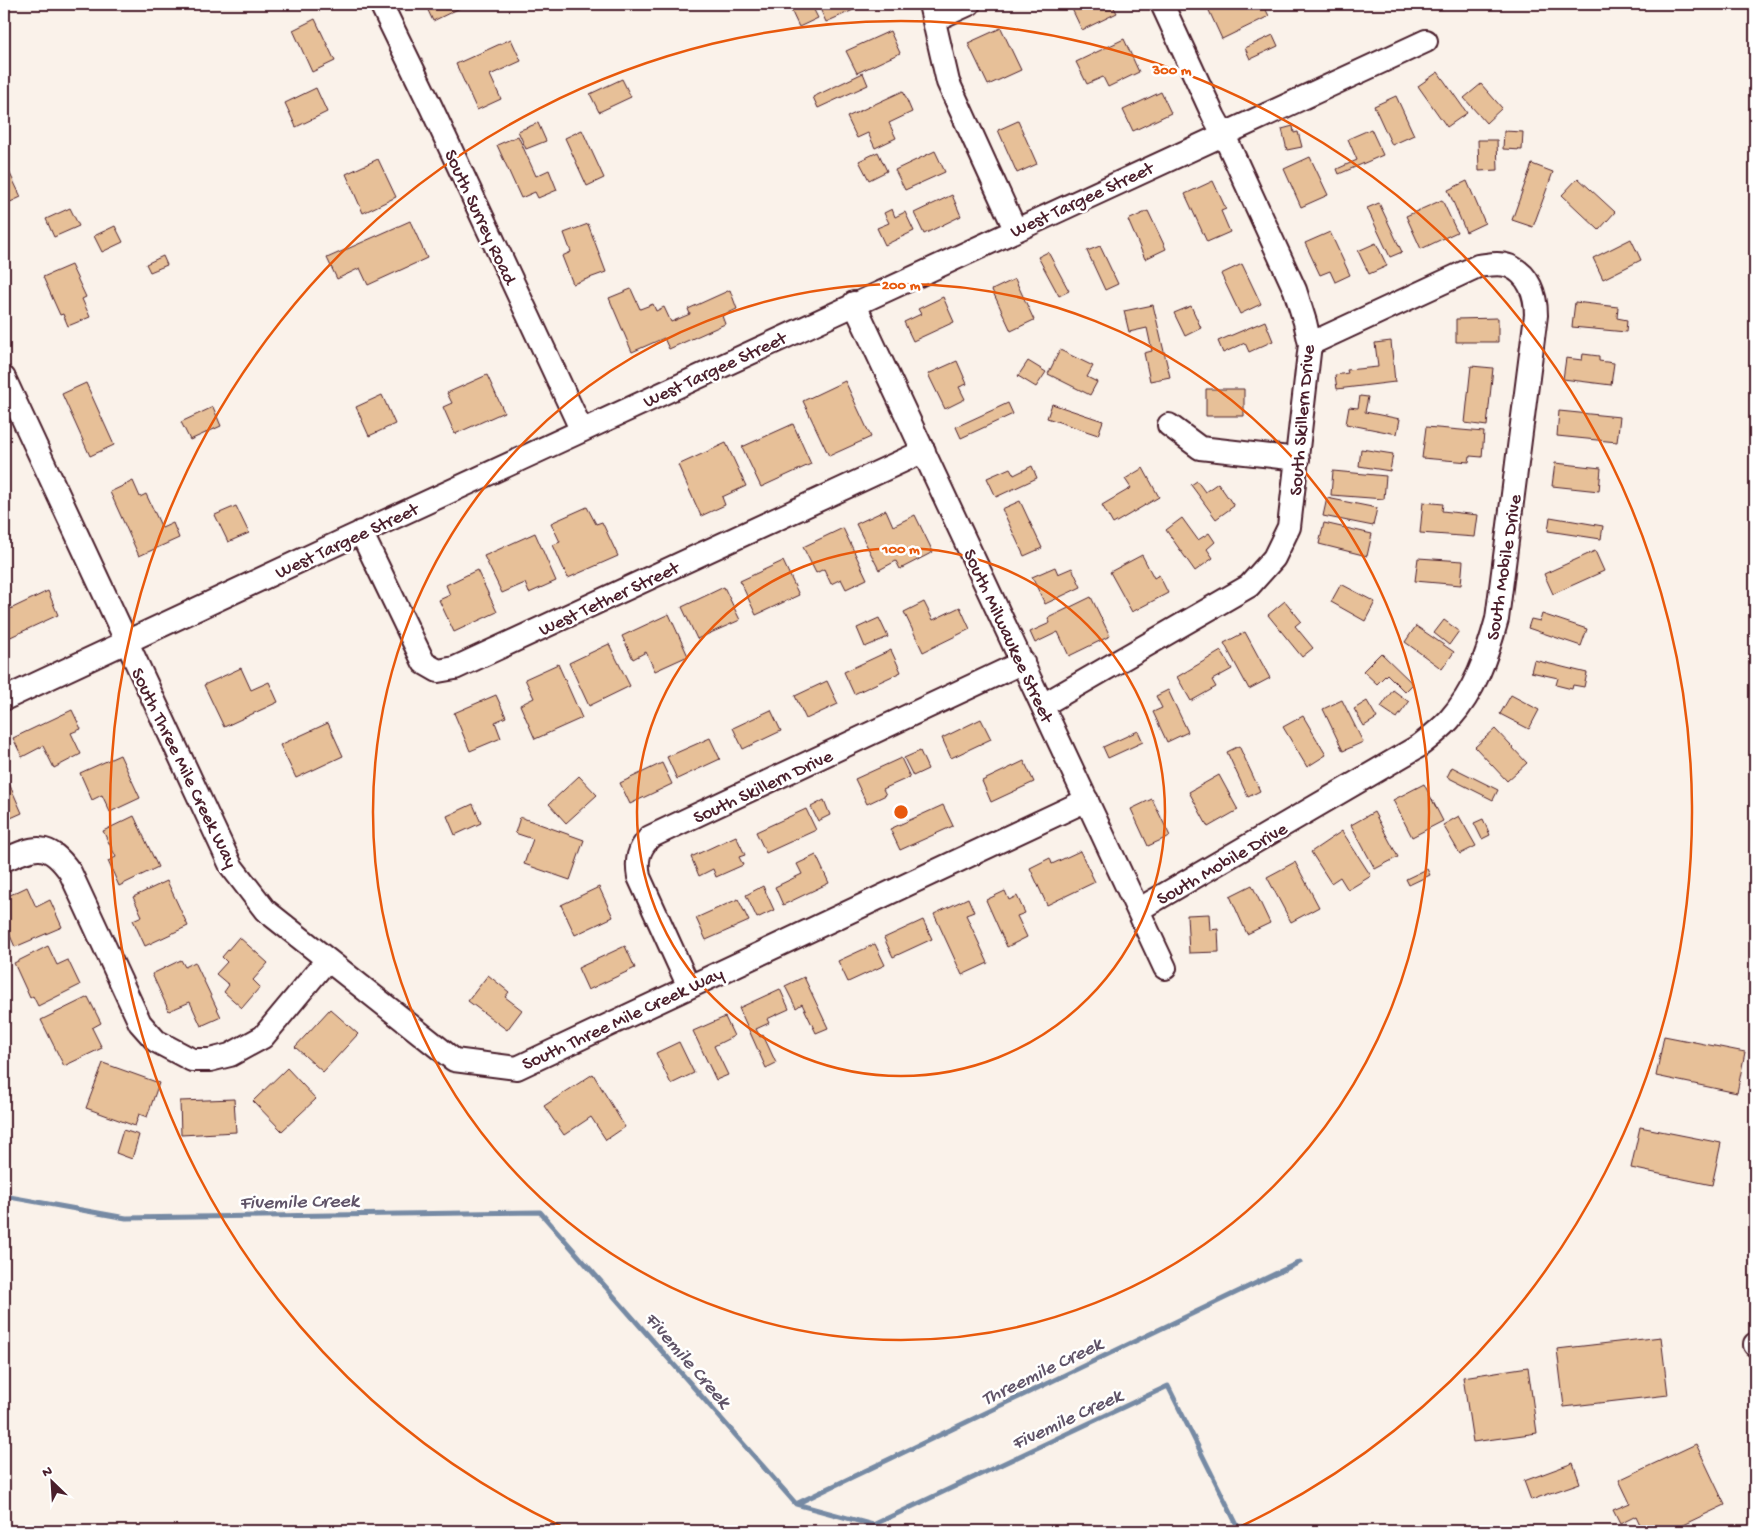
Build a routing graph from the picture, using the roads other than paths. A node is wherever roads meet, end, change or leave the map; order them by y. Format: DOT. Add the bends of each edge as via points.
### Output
graph roads {
  1 [pos="381,4"];
  2 [pos="969,4"];
  3 [pos="1162,4"];
  4 [pos="932,12"];
  5 [pos="1426,41"];
  6 [pos="1223,133"];
  7 [pos="1015,229"];
  8 [pos="854,303"];
  9 [pos="1310,344"];
  10 [pos="4,378"];
  11 [pos="1169,425"];
  12 [pos="581,429"];
  13 [pos="924,451"];
  14 [pos="1298,459"];
  15 [pos="361,532"];
  16 [pos="126,642"];
  17 [pos="1022,662"];
  18 [pos="4,699"];
  19 [pos="1043,705"];
  20 [pos="1087,800"];
  21 [pos="4,860"];
  22 [pos="1138,910"];
  23 [pos="328,960"];
  24 [pos="1166,968"];
  25 [pos="689,987"];
  1 -- 12 [label="street, South Surrey Road"];
  2 -- 4 [label="street"];
  3 -- 6 [label="street, South Skillern Drive"];
  4 -- 7 [label="street" via="948,82"];
  5 -- 6 [label="street, West Targee Street"];
  6 -- 7 [label="street, West Targee Street"];
  6 -- 9 [label="street, South Skillern Drive" via="1295,290"];
  7 -- 8 [label="street, West Targee Street"];
  8 -- 12 [label="street, West Targee Street"];
  8 -- 13 [label="street, South Milwaukee Street"];
  9 -- 14 [label="street, South Skillern Drive"];
  9 -- 22 [label="street, South Mobile Drive" via="1478,266 1509,266 1533,289 1536,315 1497,619 1488,654 1473,688 1448,720 1420,746"];
  10 -- 16 [label="street, South Three Mile Creek Way"];
  11 -- 14 [label="street" via="1200,448"];
  12 -- 15 [label="street, West Targee Street"];
  13 -- 15 [label="street, West Tether Street" via="455,668 438,671 424,663"];
  13 -- 17 [label="street, South Milwaukee Street"];
  14 -- 19 [label="street, South Skillern Drive" via="1289,527 1274,558 1249,586"];
  15 -- 16 [label="street, West Targee Street"];
  16 -- 18 [label="street, West Targee Street"];
  16 -- 23 [label="street, South Three Mile Creek Way" via="231,866 265,910"];
  17 -- 19 [label="street, South Milwaukee Street"];
  17 -- 25 [label="street, South Skillern Drive" via="650,837 638,853 639,877"];
  19 -- 20 [label="street, South Milwaukee Street"];
  20 -- 22 [label="street, South Milwaukee Street"];
  20 -- 25 [label="street, South Three Mile Creek Way"];
  21 -- 23 [label="street" via="24,851 44,848 59,857 70,872 140,1023 156,1041 192,1060 230,1055 263,1037"];
  22 -- 24 [label="street, South Milwaukee Street"];
  23 -- 25 [label="street, South Three Mile Creek Way" via="454,1060 517,1068"];
}
